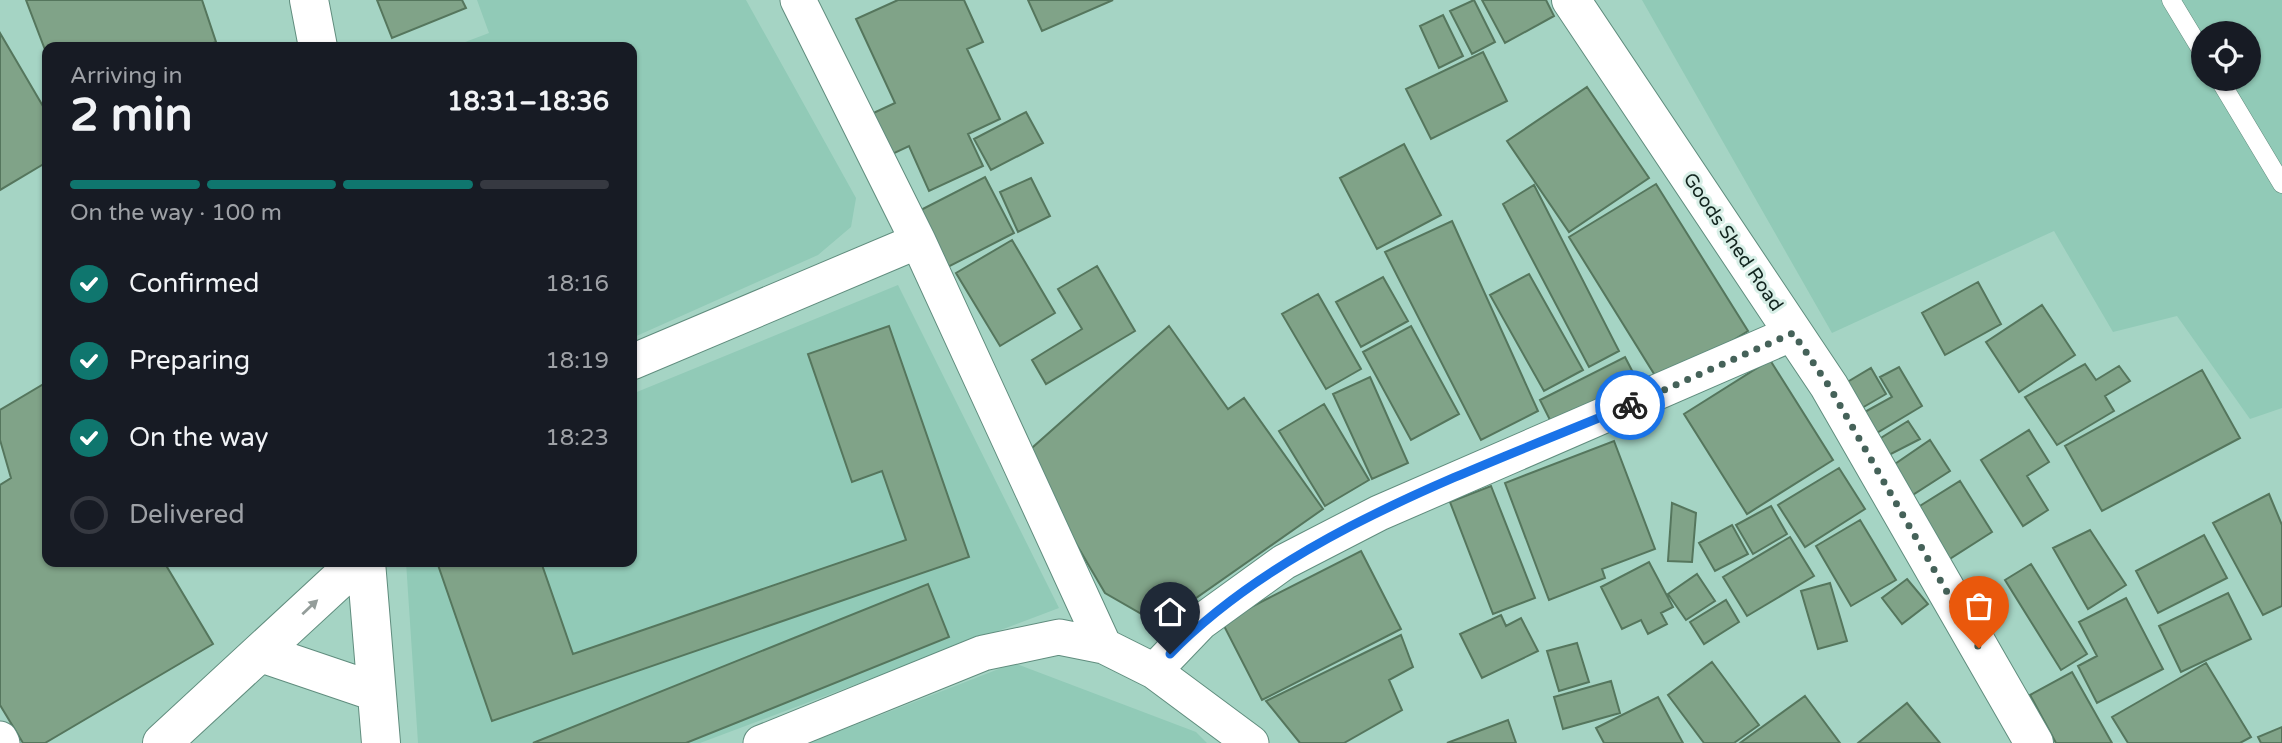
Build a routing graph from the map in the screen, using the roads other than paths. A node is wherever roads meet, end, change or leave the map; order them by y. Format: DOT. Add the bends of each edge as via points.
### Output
graph roads {
  1 [pos="309,0"];
  2 [pos="798,0"];
  3 [pos="1572,0"];
  4 [pos="2171,0"];
  5 [pos="2191,33"];
  6 [pos="317,42"];
  7 [pos="2225,91"];
  8 [pos="2282,184"];
  9 [pos="918,240"];
  10 [pos="1793,333"];
  11 [pos="637,360"];
  12 [pos="353,567"];
  13 [pos="366,567"];
  14 [pos="1104,646"];
  15 [pos="261,653"];
  16 [pos="1154,671"];
  17 [pos="376,692"];
  18 [pos="162,743"];
  19 [pos="381,743"];
  20 [pos="761,743"];
  21 [pos="1251,743"];
  22 [pos="2034,743"];
  1 -- 6 [label="street"];
  2 -- 9 [label="street"];
  3 -- 10 [label="street, Goods Shed Road"];
  4 -- 5 [label="lane"];
  7 -- 8 [label="lane"];
  9 -- 11 [label="street"];
  9 -- 14 [label="street"];
  10 -- 16 [label="street" via="1379,513 1284,562 1201,622"];
  10 -- 22 [label="street, Goods Shed Road" via="1829,386"];
  15 -- 12 [label="street, one-way"];
  13 -- 17 [label="street"];
  14 -- 16 [label="street"];
  14 -- 20 [label="street" via="1059,637 984,653"];
  15 -- 17 [label="street"];
  15 -- 18 [label="street"];
  16 -- 21 [label="street"];
  17 -- 19 [label="street"];
}
